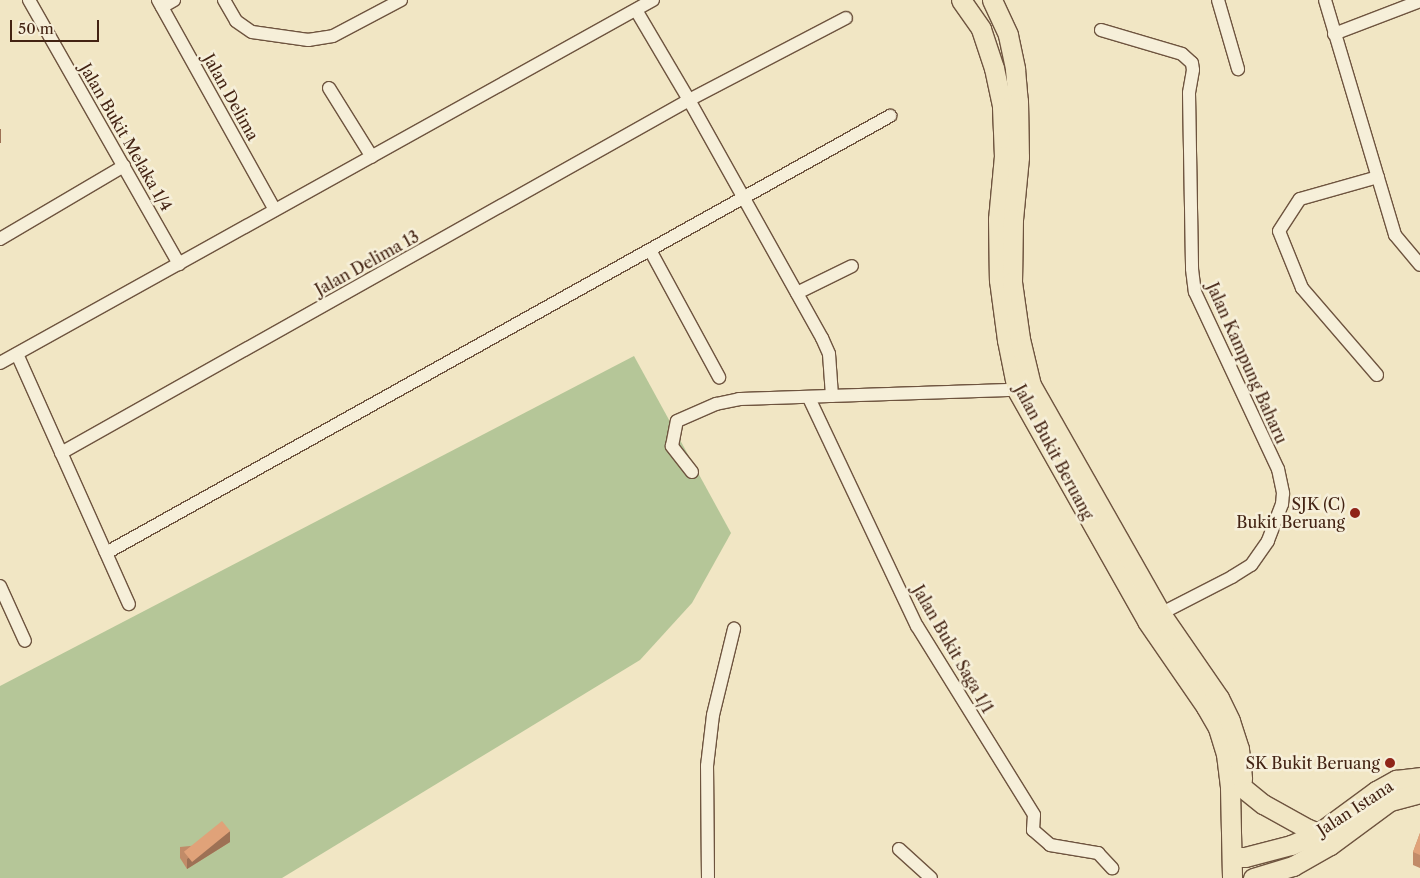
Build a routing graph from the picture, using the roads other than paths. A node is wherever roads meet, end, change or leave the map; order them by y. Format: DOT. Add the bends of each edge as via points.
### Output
graph roads {
  1 [pos="29,0"];
  2 [pos="174,0"];
  3 [pos="224,0"];
  4 [pos="402,0"];
  5 [pos="654,0"];
  6 [pos="992,0"];
  7 [pos="1218,0"];
  8 [pos="1324,0"];
  9 [pos="1420,1"];
  10 [pos="966,3"];
  11 [pos="160,4"];
  12 [pos="636,10"];
  13 [pos="846,18"];
  14 [pos="1101,30"];
  15 [pos="1334,34"];
  16 [pos="1238,69"];
  17 [pos="329,88"];
  18 [pos="689,100"];
  19 [pos="890,116"];
  20 [pos="372,157"];
  21 [pos="124,166"];
  22 [pos="1378,177"];
  23 [pos="744,198"];
  24 [pos="275,210"];
  25 [pos="0,239"];
  26 [pos="650,250"];
  27 [pos="179,264"];
  28 [pos="1420,265"];
  29 [pos="852,266"];
  30 [pos="797,293"];
  31 [pos="17,354"];
  32 [pos="0,363"];
  33 [pos="1377,375"];
  34 [pos="719,377"];
  35 [pos="1018,390"];
  36 [pos="832,396"];
  37 [pos="809,398"];
  38 [pos="61,453"];
  39 [pos="692,472"];
  40 [pos="106,553"];
  41 [pos="0,586"];
  42 [pos="129,604"];
  43 [pos="1154,617"];
  44 [pos="734,629"];
  45 [pos="25,641"];
  46 [pos="1420,777"];
  47 [pos="1243,788"];
  48 [pos="1420,793"];
  49 [pos="1319,833"];
  50 [pos="899,848"];
  51 [pos="1239,857"];
  52 [pos="1112,868"];
  53 [pos="1288,872"];
  54 [pos="708,878"];
  55 [pos="931,878"];
  56 [pos="1232,878"];
  57 [pos="1245,878"];
  58 [pos="1253,878"];
  1 -- 21 [label="street, Jalan Bukit Melaka 1/4"];
  2 -- 11 [label="street"];
  3 -- 4 [label="street" via="236,21 252,32 308,40 333,36"];
  5 -- 12 [label="street"];
  6 -- 43 [label="main road, Jalan Bukit Beruang" via="1008,35 1015,69 1019,157 1013,219 1012,282 1020,339 1032,385"];
  7 -- 16 [label="street"];
  8 -- 15 [label="street"];
  9 -- 15 [label="street"];
  10 -- 35 [label="main road, Jalan Bukit Beruang" via="981,28 1002,107 1004,156 998,219 999,280"];
  11 -- 24 [label="street, Jalan Delima"];
  12 -- 18 [label="street"];
  12 -- 20 [label="street"];
  13 -- 18 [label="street, Jalan Delima 13"];
  14 -- 43 [label="street, Jalan Kampung Baharu" via="1182,54 1192,63 1190,132 1195,292 1278,469 1283,498 1268,541 1251,565"];
  15 -- 22 [label="street"];
  17 -- 20 [label="street"];
  18 -- 23 [label="street"];
  18 -- 38 [label="street, Jalan Delima 13"];
  19 -- 23 [label="street"];
  20 -- 24 [label="street"];
  21 -- 25 [label="street"];
  21 -- 27 [label="street, Jalan Bukit Melaka 1/4"];
  22 -- 28 [label="street" via="1395,235"];
  22 -- 33 [label="street" via="1300,199 1279,231 1302,288"];
  23 -- 26 [label="street"];
  23 -- 30 [label="street"];
  24 -- 27 [label="street"];
  26 -- 34 [label="street"];
  26 -- 40 [label="street"];
  27 -- 31 [label="street"];
  29 -- 30 [label="street"];
  30 -- 36 [label="street" via="829,354"];
  31 -- 32 [label="street"];
  31 -- 38 [label="street"];
  35 -- 36 [label="street"];
  35 -- 43 [label="main road, Jalan Bukit Beruang"];
  36 -- 37 [label="street"];
  37 -- 39 [label="street" via="739,399 716,404 677,421 672,446"];
  37 -- 52 [label="street, Jalan Bukit Saga 1/1" via="918,626 1034,814 1034,830 1050,845 1098,854"];
  38 -- 40 [label="street"];
  40 -- 42 [label="street"];
  41 -- 45 [label="street"];
  43 -- 47 [label="main road, Jalan Bukit Beruang" via="1218,698 1230,721 1239,749"];
  43 -- 51 [label="main road, Jalan Bukit Beruang" via="1218,728 1226,754"];
  44 -- 54 [label="street" via="712,716 707,766"];
  46 -- 49 [label="main road, Jalan Istana" via="1396,780 1376,791"];
  47 -- 49 [label="main road" via="1269,807"];
  47 -- 51 [label="main road, Jalan Bukit Beruang"];
  48 -- 53 [label="main road, Jalan Istana" via="1390,801"];
  49 -- 51 [label="main road, Jalan Istana" via="1291,845"];
  50 -- 55 [label="street"];
  51 -- 56 [label="main road, Jalan Bukit Beruang"];
  51 -- 57 [label="main road, Jalan Bukit Beruang"];
  53 -- 58 [label="main road, Jalan Istana"];
}
